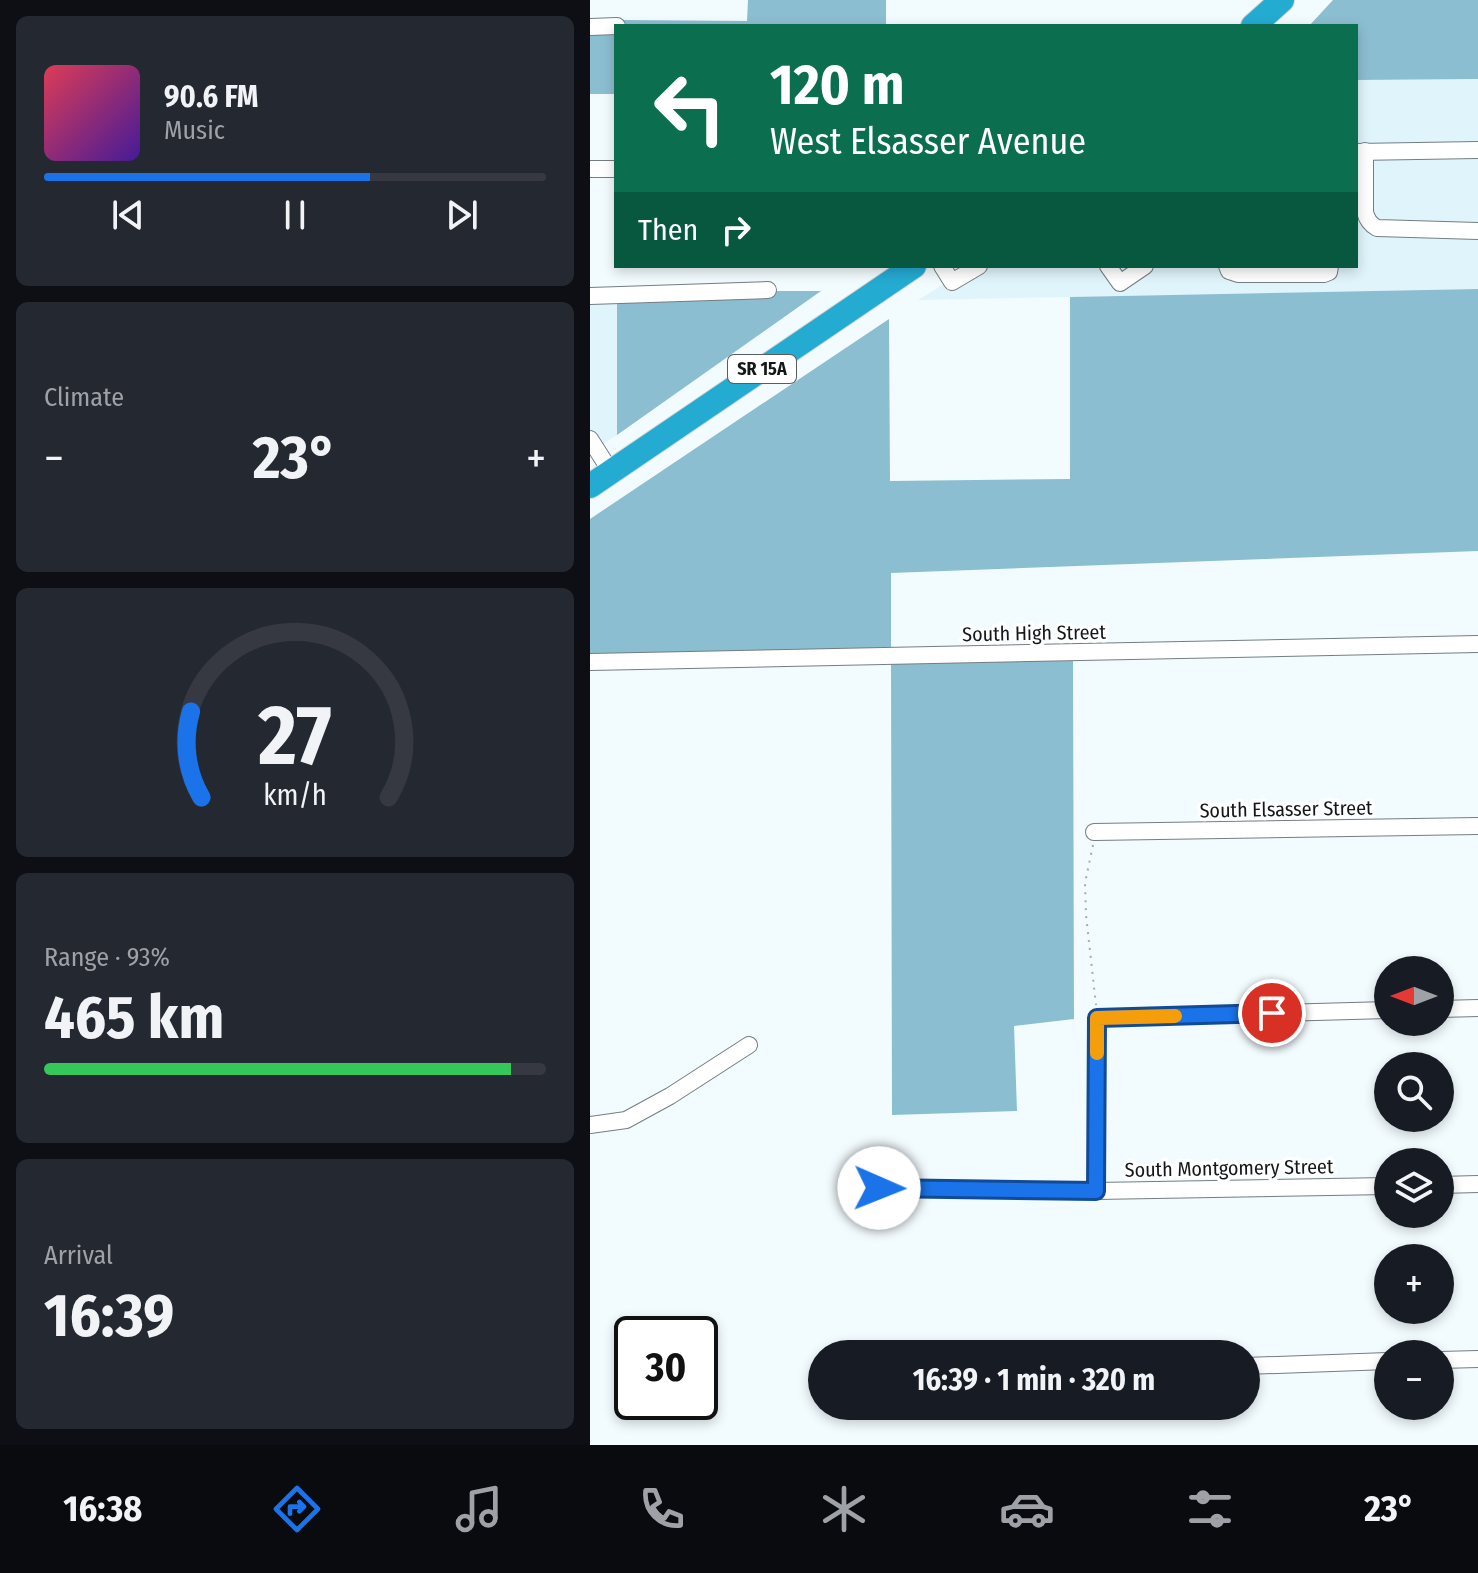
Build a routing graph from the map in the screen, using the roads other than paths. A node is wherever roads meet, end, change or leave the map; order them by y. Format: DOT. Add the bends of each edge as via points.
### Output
graph roads {
  1 [pos="1282,0"];
  2 [pos="1255,24"];
  3 [pos="614,26"];
  4 [pos="590,27"];
  5 [pos="1478,150"];
  6 [pos="1360,152"];
  7 [pos="590,169"];
  8 [pos="614,169"];
  9 [pos="1478,231"];
  10 [pos="943,268"];
  11 [pos="976,268"];
  12 [pos="1109,268"];
  13 [pos="1142,268"];
  14 [pos="1228,268"];
  15 [pos="1330,268"];
  16 [pos="900,270"];
  17 [pos="1275,270"];
  18 [pos="768,290"];
  19 [pos="590,296"];
  20 [pos="590,439"];
  21 [pos="611,472"];
  22 [pos="590,486"];
  23 [pos="1478,644"];
  24 [pos="590,662"];
  25 [pos="1478,826"];
  26 [pos="1094,832"];
  27 [pos="1478,1008"];
  28 [pos="1454,1009"];
  29 [pos="1374,1010"];
  30 [pos="749,1045"];
  31 [pos="590,1125"];
  32 [pos="1478,1184"];
  33 [pos="1454,1185"];
  34 [pos="1374,1186"];
  35 [pos="879,1188"];
  36 [pos="1096,1191"];
  37 [pos="1478,1359"];
  38 [pos="1454,1360"];
  39 [pos="1374,1361"];
  40 [pos="1260,1366"];
  1 -- 2 [label="highway"];
  3 -- 4 [label="street"];
  5 -- 6 [label="street"];
  6 -- 9 [label="street" via="1371,225"];
  7 -- 8 [label="street"];
  10 -- 11 [label="street" via="952,282"];
  12 -- 13 [label="street" via="1120,283"];
  14 -- 17 [label="street" via="1238,274"];
  15 -- 17 [label="street" via="1324,274"];
  16 -- 21 [label="highway, SR 15A"];
  18 -- 19 [label="street"];
  20 -- 21 [label="street"];
  21 -- 22 [label="highway, SR 15A"];
  23 -- 24 [label="street, South High Street"];
  25 -- 26 [label="street, South Elsasser Street"];
  27 -- 28 [label="street"];
  29 -- 36 [label="street" via="1097,1018"];
  30 -- 31 [label="street" via="626,1120"];
  32 -- 33 [label="street"];
  34 -- 36 [label="street, South Montgomery Street"];
  35 -- 36 [label="street, South Montgomery Street"];
  37 -- 38 [label="street"];
  39 -- 40 [label="street"];
}
